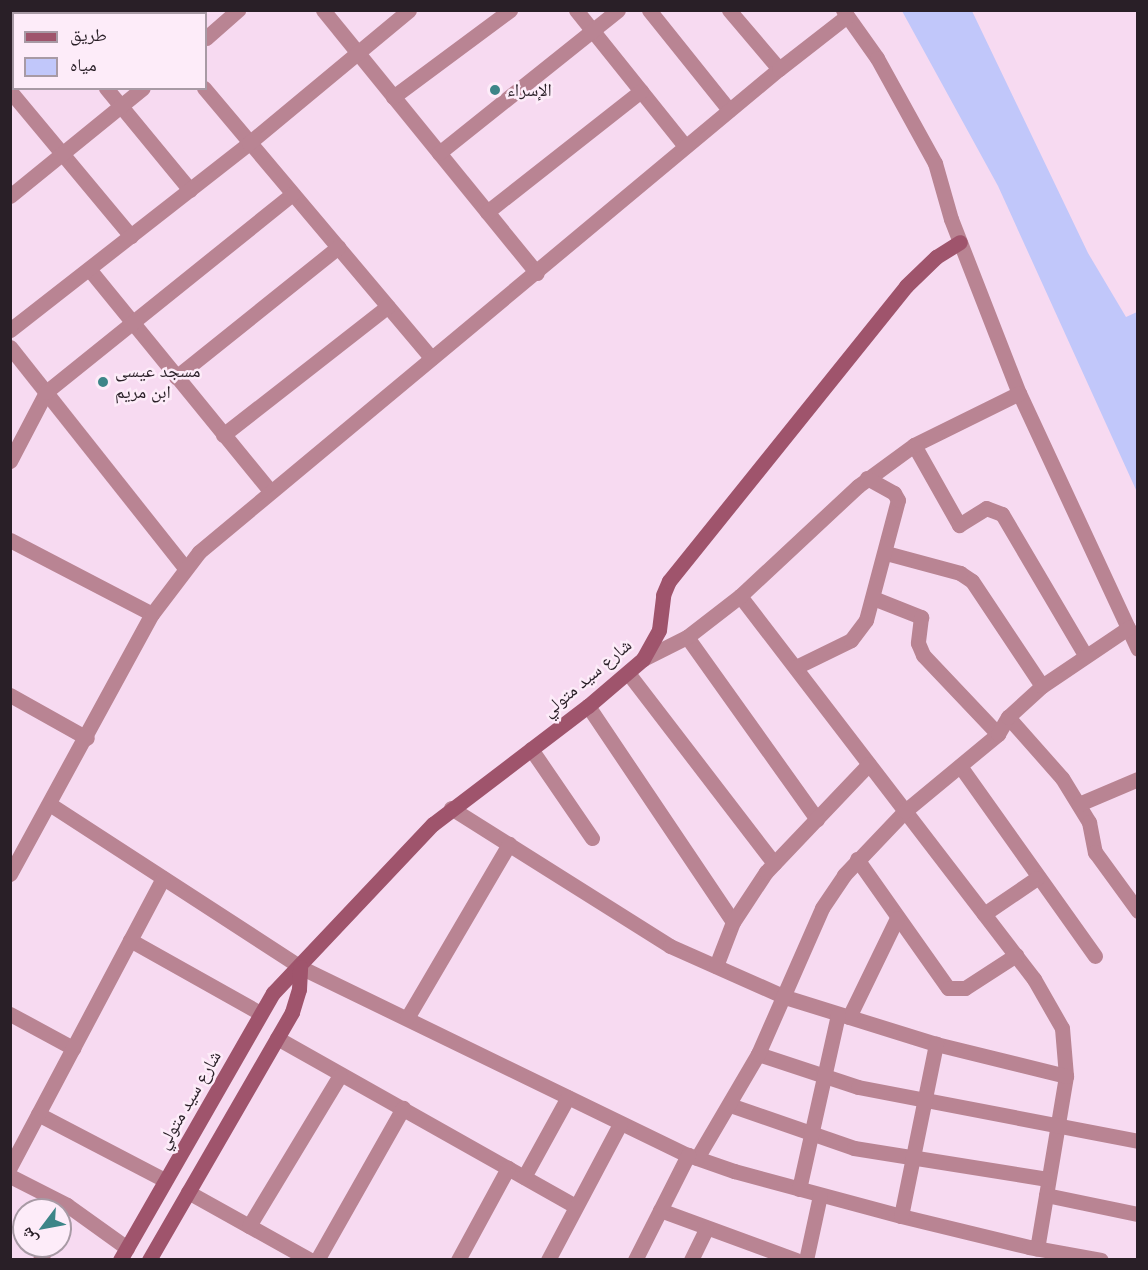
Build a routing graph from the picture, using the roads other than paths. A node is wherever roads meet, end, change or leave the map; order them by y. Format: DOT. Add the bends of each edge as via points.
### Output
graph roads {
  1 [pos="238,10"];
  2 [pos="323,10"];
  3 [pos="409,10"];
  4 [pos="510,10"];
  5 [pos="576,10"];
  6 [pos="618,10"];
  7 [pos="649,10"];
  8 [pos="729,10"];
  9 [pos="845,14"];
  10 [pos="593,31"];
  11 [pos="207,37"];
  12 [pos="358,53"];
  13 [pos="779,69"];
  14 [pos="108,90"];
  15 [pos="140,90"];
  16 [pos="206,90"];
  17 [pos="10,91"];
  18 [pos="641,91"];
  19 [pos="393,97"];
  20 [pos="120,106"];
  21 [pos="729,110"];
  22 [pos="249,143"];
  23 [pos="685,146"];
  24 [pos="439,153"];
  25 [pos="62,154"];
  26 [pos="190,190"];
  27 [pos="292,194"];
  28 [pos="10,196"];
  29 [pos="487,212"];
  30 [pos="131,236"];
  31 [pos="960,242"];
  32 [pos="338,247"];
  33 [pos="89,269"];
  34 [pos="537,273"];
  35 [pos="388,306"];
  36 [pos="130,321"];
  37 [pos="10,330"];
  38 [pos="10,346"];
  39 [pos="431,358"];
  40 [pos="176,376"];
  41 [pos="46,392"];
  42 [pos="1019,393"];
  43 [pos="223,435"];
  44 [pos="914,445"];
  45 [pos="10,461"];
  46 [pos="867,478"];
  47 [pos="269,490"];
  48 [pos="10,540"];
  49 [pos="886,553"];
  50 [pos="184,568"];
  51 [pos="740,596"];
  52 [pos="873,598"];
  53 [pos="152,614"];
  54 [pos="1128,628"];
  55 [pos="687,637"];
  56 [pos="1137,650"];
  57 [pos="1085,655"];
  58 [pos="643,659"];
  59 [pos="796,667"];
  60 [pos="628,673"];
  61 [pos="1042,686"];
  62 [pos="10,695"];
  63 [pos="588,706"];
  64 [pos="1008,717"];
  65 [pos="998,735"];
  66 [pos="87,738"];
  67 [pos="531,749"];
  68 [pos="869,764"];
  69 [pos="960,766"];
  70 [pos="1137,779"];
  71 [pos="1079,804"];
  72 [pos="51,805"];
  73 [pos="451,808"];
  74 [pos="905,811"];
  75 [pos="817,819"];
  76 [pos="592,837"];
  77 [pos="509,844"];
  78 [pos="15,855"];
  79 [pos="857,859"];
  80 [pos="774,863"];
  81 [pos="10,874"];
  82 [pos="163,878"];
  83 [pos="1037,878"];
  84 [pos="1137,911"];
  85 [pos="984,914"];
  86 [pos="897,918"];
  87 [pos="733,922"];
  88 [pos="130,940"];
  89 [pos="1016,955"];
  90 [pos="1095,956"];
  91 [pos="716,966"];
  92 [pos="300,967"];
  93 [pos="784,997"];
  94 [pos="260,1013"];
  95 [pos="10,1014"];
  96 [pos="844,1015"];
  97 [pos="407,1018"];
  98 [pos="277,1038"];
  99 [pos="936,1044"];
  100 [pos="73,1048"];
  101 [pos="758,1054"];
  102 [pos="340,1075"];
  103 [pos="822,1076"];
  104 [pos="1066,1076"];
  105 [pos="568,1097"];
  106 [pos="923,1102"];
  107 [pos="730,1105"];
  108 [pos="403,1108"];
  109 [pos="38,1114"];
  110 [pos="620,1124"];
  111 [pos="1058,1125"];
  112 [pos="810,1134"];
  113 [pos="1137,1141"];
  114 [pos="692,1156"];
  115 [pos="913,1160"];
  116 [pos="10,1167"];
  117 [pos="508,1168"];
  118 [pos="10,1176"];
  119 [pos="524,1177"];
  120 [pos="165,1180"];
  121 [pos="1047,1187"];
  122 [pos="799,1189"];
  123 [pos="188,1192"];
  124 [pos="820,1195"];
  125 [pos="53,1198"];
  126 [pos="575,1206"];
  127 [pos="72,1209"];
  128 [pos="660,1210"];
  129 [pos="1137,1214"];
  130 [pos="901,1216"];
  131 [pos="249,1226"];
  132 [pos="706,1228"];
  133 [pos="1031,1252"];
  134 [pos="124,1254"];
  135 [pos="149,1260"];
  136 [pos="310,1260"];
  137 [pos="317,1260"];
  138 [pos="458,1260"];
  139 [pos="548,1260"];
  140 [pos="635,1260"];
  141 [pos="691,1260"];
  142 [pos="796,1260"];
  143 [pos="806,1260"];
  144 [pos="1101,1260"];
  1 -- 11 [label="street"];
  2 -- 12 [label="street"];
  3 -- 12 [label="street"];
  4 -- 19 [label="street"];
  5 -- 10 [label="street"];
  6 -- 10 [label="street"];
  7 -- 21 [label="street"];
  8 -- 13 [label="street"];
  9 -- 13 [label="street"];
  9 -- 31 [label="street" via="877,58 926,145"];
  10 -- 18 [label="street"];
  10 -- 24 [label="street"];
  12 -- 19 [label="street"];
  12 -- 22 [label="street"];
  13 -- 21 [label="street"];
  14 -- 20 [label="street"];
  15 -- 20 [label="street"];
  16 -- 22 [label="street"];
  17 -- 25 [label="street"];
  18 -- 23 [label="street"];
  18 -- 29 [label="street"];
  19 -- 24 [label="street"];
  20 -- 25 [label="street"];
  20 -- 26 [label="street"];
  21 -- 23 [label="street"];
  22 -- 26 [label="street"];
  22 -- 27 [label="street"];
  23 -- 34 [label="street"];
  24 -- 29 [label="street"];
  25 -- 28 [label="street"];
  25 -- 30 [label="street"];
  26 -- 30 [label="street"];
  27 -- 32 [label="street"];
  27 -- 36 [label="street"];
  29 -- 34 [label="street"];
  30 -- 33 [label="street"];
  31 -- 42 [label="street"];
  31 -- 58 [label="street, شارع سيد متولي" via="936,257 906,286 669,581 663,595 659,630"];
  32 -- 35 [label="street"];
  32 -- 40 [label="street"];
  33 -- 36 [label="street"];
  33 -- 37 [label="street"];
  34 -- 39 [label="street"];
  35 -- 39 [label="street"];
  35 -- 43 [label="street"];
  36 -- 40 [label="street"];
  36 -- 41 [label="street"];
  38 -- 41 [label="street"];
  39 -- 47 [label="street"];
  40 -- 43 [label="street"];
  41 -- 45 [label="street"];
  41 -- 50 [label="street"];
  42 -- 44 [label="street"];
  42 -- 54 [label="street"];
  43 -- 47 [label="street"];
  44 -- 46 [label="street"];
  44 -- 57 [label="street" via="959,525 986,508 1002,514"];
  46 -- 49 [label="street" via="894,493 898,500"];
  46 -- 51 [label="street"];
  47 -- 50 [label="street"];
  48 -- 53 [label="street"];
  49 -- 52 [label="street"];
  49 -- 61 [label="street" via="960,573 972,581"];
  50 -- 53 [label="street"];
  51 -- 55 [label="street"];
  51 -- 59 [label="street"];
  52 -- 59 [label="street" via="856,636"];
  52 -- 65 [label="street" via="921,617 918,643 923,655"];
  53 -- 66 [label="street"];
  54 -- 56 [label="street"];
  54 -- 57 [label="street"];
  55 -- 58 [label="street"];
  55 -- 75 [label="street"];
  57 -- 61 [label="street"];
  58 -- 60 [label="street, شارع سيد متولي"];
  59 -- 68 [label="street"];
  60 -- 63 [label="street, شارع سيد متولي"];
  60 -- 80 [label="street"];
  61 -- 64 [label="street"];
  62 -- 66 [label="street"];
  63 -- 67 [label="street, شارع سيد متولي"];
  63 -- 87 [label="street"];
  64 -- 65 [label="street"];
  64 -- 71 [label="street" via="1051,764"];
  65 -- 69 [label="street"];
  66 -- 72 [label="street"];
  67 -- 73 [label="street, شارع سيد متولي"];
  67 -- 76 [label="street"];
  68 -- 74 [label="street"];
  68 -- 75 [label="street"];
  69 -- 74 [label="street"];
  69 -- 83 [label="street"];
  70 -- 71 [label="street"];
  71 -- 84 [label="street" via="1089,822 1095,852"];
  72 -- 78 [label="street"];
  72 -- 82 [label="street"];
  73 -- 77 [label="street"];
  73 -- 92 [label="street, شارع سيد متولي" via="345,914"];
  74 -- 79 [label="street"];
  74 -- 85 [label="street"];
  75 -- 80 [label="street"];
  77 -- 91 [label="street" via="670,946"];
  77 -- 97 [label="street"];
  78 -- 81 [label="street"];
  79 -- 86 [label="street"];
  79 -- 93 [label="street" via="822,908"];
  80 -- 87 [label="street"];
  82 -- 88 [label="street"];
  82 -- 92 [label="street"];
  83 -- 85 [label="street"];
  83 -- 90 [label="street"];
  85 -- 89 [label="street"];
  86 -- 89 [label="street" via="943,983 953,990 965,988"];
  86 -- 96 [label="street"];
  87 -- 91 [label="street"];
  88 -- 94 [label="street"];
  88 -- 100 [label="street"];
  89 -- 104 [label="street" via="1062,1028"];
  91 -- 93 [label="street"];
  92 -- 94 [label="street, شارع سيد متولي" via="279,986"];
  92 -- 97 [label="street"];
  92 -- 98 [label="street" via="297,999"];
  93 -- 96 [label="street"];
  93 -- 101 [label="street"];
  94 -- 120 [label="street, شارع سيد متولي"];
  95 -- 100 [label="street"];
  96 -- 99 [label="street"];
  96 -- 103 [label="street"];
  97 -- 105 [label="street"];
  98 -- 102 [label="street"];
  98 -- 123 [label="street"];
  99 -- 104 [label="street"];
  99 -- 106 [label="street"];
  100 -- 109 [label="street"];
  101 -- 103 [label="street"];
  101 -- 107 [label="street"];
  102 -- 108 [label="street"];
  102 -- 131 [label="street"];
  103 -- 106 [label="street"];
  103 -- 112 [label="street"];
  104 -- 111 [label="street"];
  105 -- 110 [label="street"];
  105 -- 119 [label="street"];
  106 -- 111 [label="street"];
  106 -- 115 [label="street"];
  107 -- 112 [label="street"];
  107 -- 114 [label="street"];
  108 -- 117 [label="street"];
  108 -- 137 [label="street"];
  109 -- 116 [label="street"];
  109 -- 120 [label="street"];
  110 -- 114 [label="street"];
  110 -- 126 [label="street"];
  111 -- 113 [label="street"];
  111 -- 121 [label="street"];
  112 -- 115 [label="street"];
  112 -- 122 [label="street"];
  114 -- 122 [label="street"];
  114 -- 128 [label="street"];
  115 -- 121 [label="street"];
  115 -- 130 [label="street"];
  117 -- 119 [label="street"];
  117 -- 138 [label="street"];
  118 -- 125 [label="street"];
  119 -- 126 [label="street"];
  120 -- 134 [label="street, شارع سيد متولي"];
  121 -- 129 [label="street"];
  121 -- 133 [label="street"];
  122 -- 124 [label="street"];
  123 -- 131 [label="street"];
  123 -- 135 [label="street"];
  124 -- 130 [label="street"];
  124 -- 143 [label="street"];
  126 -- 139 [label="street"];
  127 -- 134 [label="street"];
  128 -- 132 [label="street"];
  128 -- 140 [label="street"];
  130 -- 133 [label="street"];
  131 -- 136 [label="street"];
  132 -- 141 [label="street"];
  132 -- 142 [label="street"];
  133 -- 144 [label="street"];
}
